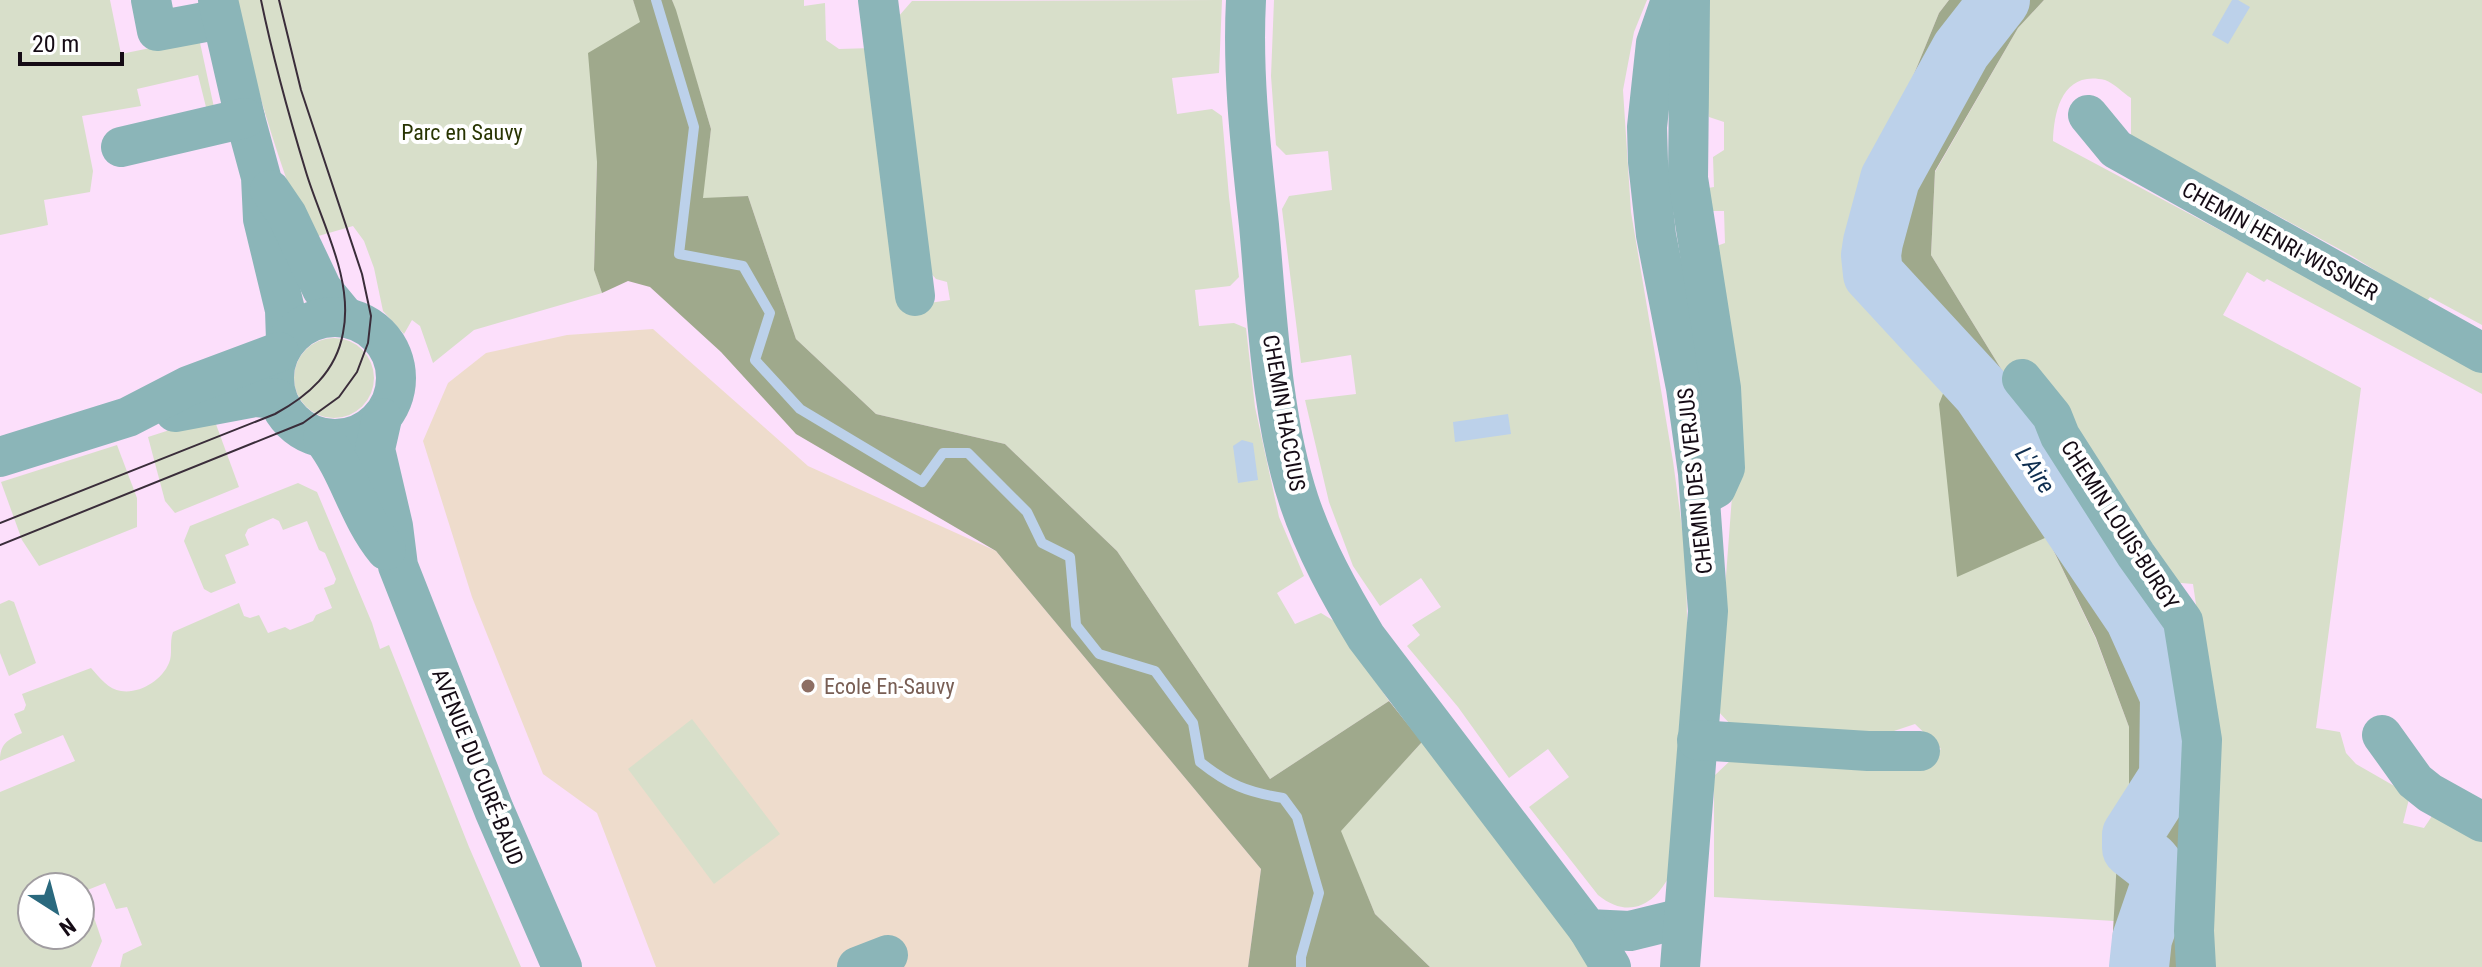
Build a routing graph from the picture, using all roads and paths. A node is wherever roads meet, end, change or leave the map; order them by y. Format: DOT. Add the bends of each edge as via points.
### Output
graph roads {
  1 [pos="151,0"];
  2 [pos="1246,0"];
  3 [pos="1671,0"];
  4 [pos="1690,0"];
  5 [pos="867,2"];
  6 [pos="220,9"];
  7 [pos="2088,115"];
  8 [pos="245,118"];
  9 [pos="121,147"];
  10 [pos="261,177"];
  11 [pos="915,296"];
  12 [pos="346,318"];
  13 [pos="283,346"];
  14 [pos="2482,353"];
  15 [pos="2022,379"];
  16 [pos="277,399"];
  17 [pos="128,417"];
  18 [pos="382,418"];
  19 [pos="323,438"];
  20 [pos="0,457"];
  21 [pos="1700,497"];
  22 [pos="398,566"];
  23 [pos="2382,735"];
  24 [pos="1697,740"];
  25 [pos="1920,751"];
  26 [pos="2482,822"];
  27 [pos="1683,918"];
  28 [pos="1588,929"];
  29 [pos="562,967"];
  30 [pos="1611,967"];
  31 [pos="1680,967"];
  32 [pos="2196,967"];
  1 -- 6 [label="street" via="157,31"];
  2 -- 28 [label="street, CHEMIN HACCIUS" via="1244,74 1275,385 1299,501 1337,589 1366,637"];
  3 -- 21 [label="street, CHEMIN DES VERJUS" via="1656,43 1648,162"];
  4 -- 21 [label="street" via="1688,178 1721,388 1725,468 1716,488"];
  5 -- 11 [label="street"];
  6 -- 8 [label="street"];
  7 -- 14 [label="street, CHEMIN HENRI-WISSNER" via="2116,149"];
  8 -- 9 [label="street"];
  8 -- 10 [label="street"];
  10 -- 12 [label="street" via="287,215 322,289"];
  10 -- 13 [label="street" via="263,219 285,310"];
  12 -- 13 [label="street" via="319,318"];
  12 -- 18 [label="street" via="371,328 394,362 395,393"];
  13 -- 16 [label="street" via="273,383"];
  13 -- 17 [label="street"];
  15 -- 32 [label="street, CHEMIN LOUIS-BURGY" via="2052,416 2136,555 2183,621 2202,740"];
  16 -- 17 [label="street" via="255,397"];
  16 -- 19 [label="street" via="300,429"];
  17 -- 20 [label="street"];
  18 -- 19 [label="street" via="355,435"];
  18 -- 22 [label="street, AVENUE DU CURÉ-BAUD" via="375,449"];
  19 -- 22 [label="street, AVENUE DU CURÉ-BAUD" via="337,456 371,532"];
  21 -- 24 [label="street, CHEMIN DES VERJUS" via="1708,611"];
  22 -- 29 [label="street, AVENUE DU CURÉ-BAUD"];
  23 -- 26 [label="street" via="2415,781"];
  24 -- 25 [label="street"];
  24 -- 27 [label="street, CHEMIN DES VERJUS"];
  27 -- 28 [label="street" via="1630,931"];
  27 -- 31 [label="street, CHEMIN DES VERJUS"];
  28 -- 30 [label="street, CHEMIN HACCIUS"];
}
